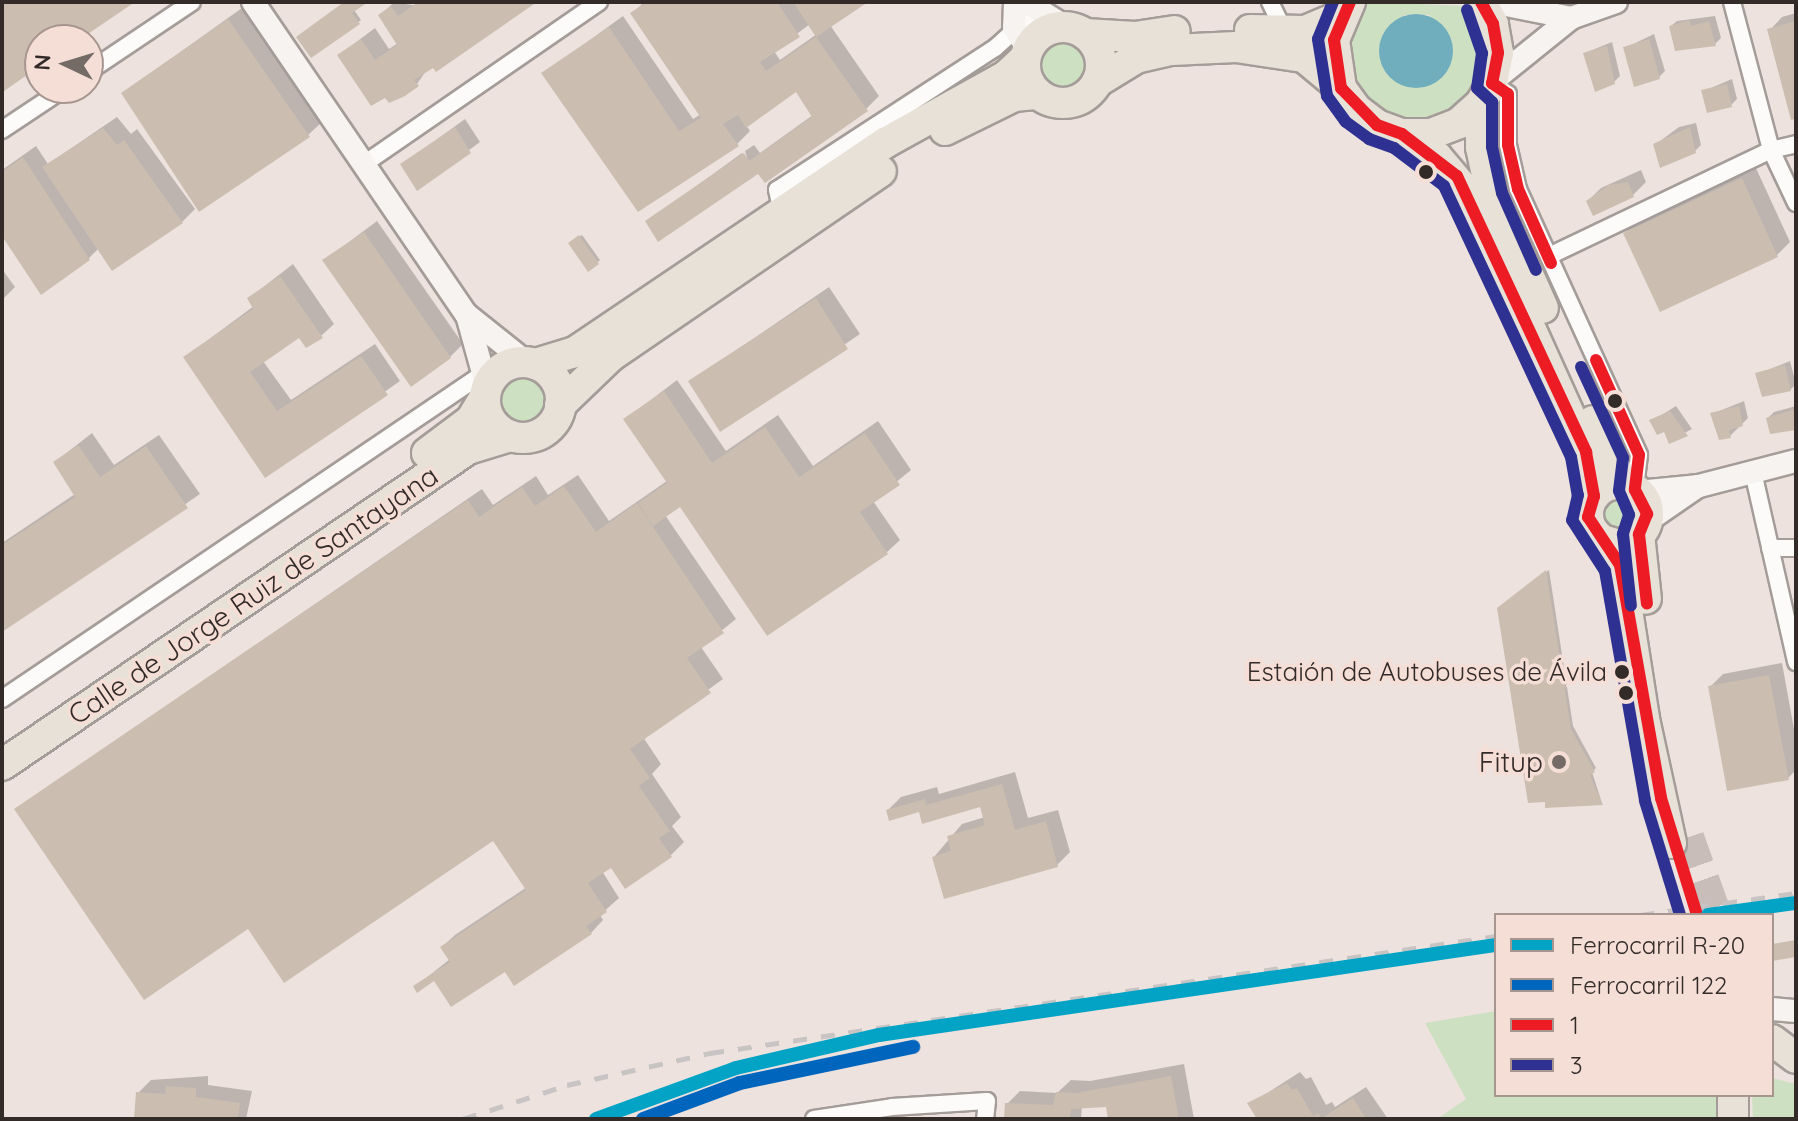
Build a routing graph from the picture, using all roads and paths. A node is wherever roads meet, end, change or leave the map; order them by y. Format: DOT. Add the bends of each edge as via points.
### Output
graph roads {
  1 [pos="192,2"];
  2 [pos="253,2"];
  3 [pos="599,2"];
  4 [pos="1015,2"];
  5 [pos="1270,2"];
  6 [pos="1481,2"];
  7 [pos="1491,2"];
  8 [pos="1616,2"];
  9 [pos="1732,2"];
  10 [pos="1031,6"];
  11 [pos="1346,9"];
  12 [pos="1571,18"];
  13 [pos="1076,30"];
  14 [pos="1285,33"];
  15 [pos="1022,45"];
  16 [pos="104,61"];
  17 [pos="1097,82"];
  18 [pos="1341,88"];
  19 [pos="1489,89"];
  20 [pos="1038,94"];
  21 [pos="41,104"];
  22 [pos="2,130"];
  23 [pos="1402,134"];
  24 [pos="1796,144"];
  25 [pos="1771,150"];
  26 [pos="367,162"];
  27 [pos="1796,203"];
  28 [pos="1549,256"];
  29 [pos="466,314"];
  30 [pos="503,375"];
  31 [pos="560,405"];
  32 [pos="510,436"];
  33 [pos="1796,461"];
  34 [pos="1753,472"];
  35 [pos="1699,486"];
  36 [pos="1632,489"];
  37 [pos="1594,496"];
  38 [pos="1643,528"];
  39 [pos="1609,542"];
  40 [pos="1770,548"];
  41 [pos="1796,548"];
  42 [pos="1796,662"];
  43 [pos="2,699"];
  44 [pos="2,740"];
  45 [pos="2,765"];
  46 [pos="1774,1009"];
  47 [pos="1796,1011"];
  48 [pos="1733,1097"];
  49 [pos="892,1113"];
  50 [pos="814,1119"];
  51 [pos="985,1119"];
  52 [pos="1733,1119"];
  1 -- 16 [label="street"];
  2 -- 26 [label="street"];
  3 -- 26 [label="street"];
  4 -- 15 [label="street"];
  5 -- 14 [label="street"];
  6 -- 19 [label="highway" via="1493,24 1498,53"];
  7 -- 12 [label="street"];
  8 -- 12 [label="street"];
  9 -- 25 [label="street"];
  10 -- 13 [label="street"];
  10 -- 15 [label="street, Calle de Jorge Ruiz de Santayana"];
  11 -- 14 [label="highway"];
  11 -- 18 [label="highway" via="1334,52"];
  12 -- 19 [label="street"];
  13 -- 14 [label="highway" via="1135,37 1238,29"];
  13 -- 15 [label="highway, Calle de Jorge Ruiz de Santayana" via="1046,31"];
  13 -- 17 [label="highway" via="1101,61"];
  15 -- 20 [label="highway" via="1025,72"];
  15 -- 30 [label="highway, Calle de Jorge Ruiz de Santayana" via="575,352"];
  17 -- 18 [label="highway, Calle de Jorge Ruiz de Santayana" via="1136,58 1172,50 1236,47 1304,57"];
  17 -- 20 [label="highway, Calle de Jorge Ruiz de Santayana" via="1087,95 1068,103"];
  18 -- 23 [label="highway, Calle de Jorge Ruiz de Santayana" via="1366,117"];
  19 -- 23 [label="highway" via="1459,123 1431,134"];
  19 -- 28 [label="street" via="1508,94 1508,145 1518,189"];
  19 -- 36 [label="highway" via="1481,147 1490,189"];
  20 -- 31 [label="highway, Calle de Jorge Ruiz de Santayana" via="1014,96 973,115 896,160 611,356"];
  21 -- 22 [label="street"];
  23 -- 37 [label="highway, Calle de Jorge Ruiz de Santayana" via="1437,157 1471,197 1586,452"];
  24 -- 25 [label="street"];
  25 -- 27 [label="street"];
  25 -- 28 [label="street"];
  26 -- 29 [label="street"];
  28 -- 36 [label="street" via="1639,455"];
  29 -- 30 [label="street"];
  29 -- 30 [label="street"];
  30 -- 31 [label="highway" via="555,380"];
  30 -- 32 [label="highway" via="491,421"];
  30 -- 43 [label="street, Calle de Jorge Ruiz de Santayana"];
  30 -- 44 [label="highway, Calle de Jorge Ruiz de Santayana" via="456,432"];
  31 -- 32 [label="highway, Calle de Jorge Ruiz de Santayana" via="545,431"];
  32 -- 45 [label="highway, Calle de Jorge Ruiz de Santayana" via="468,449"];
  33 -- 34 [label="street"];
  34 -- 35 [label="street"];
  34 -- 40 [label="street"];
  35 -- 36 [label="street"];
  35 -- 38 [label="street"];
  36 -- 37 [label="highway" via="1607,486"];
  36 -- 38 [label="highway" via="1646,506"];
  37 -- 39 [label="highway" via="1590,524"];
  38 -- 39 [label="highway" via="1625,543"];
  38 -- 39 [label="highway" via="1680,840 1644,719 1620,565"];
  40 -- 41 [label="street"];
  40 -- 42 [label="street"];
  46 -- 47 [label="street"];
  48 -- 52 [label="highway"];
  49 -- 50 [label="street"];
  49 -- 51 [label="street" via="987,1101"];
}
